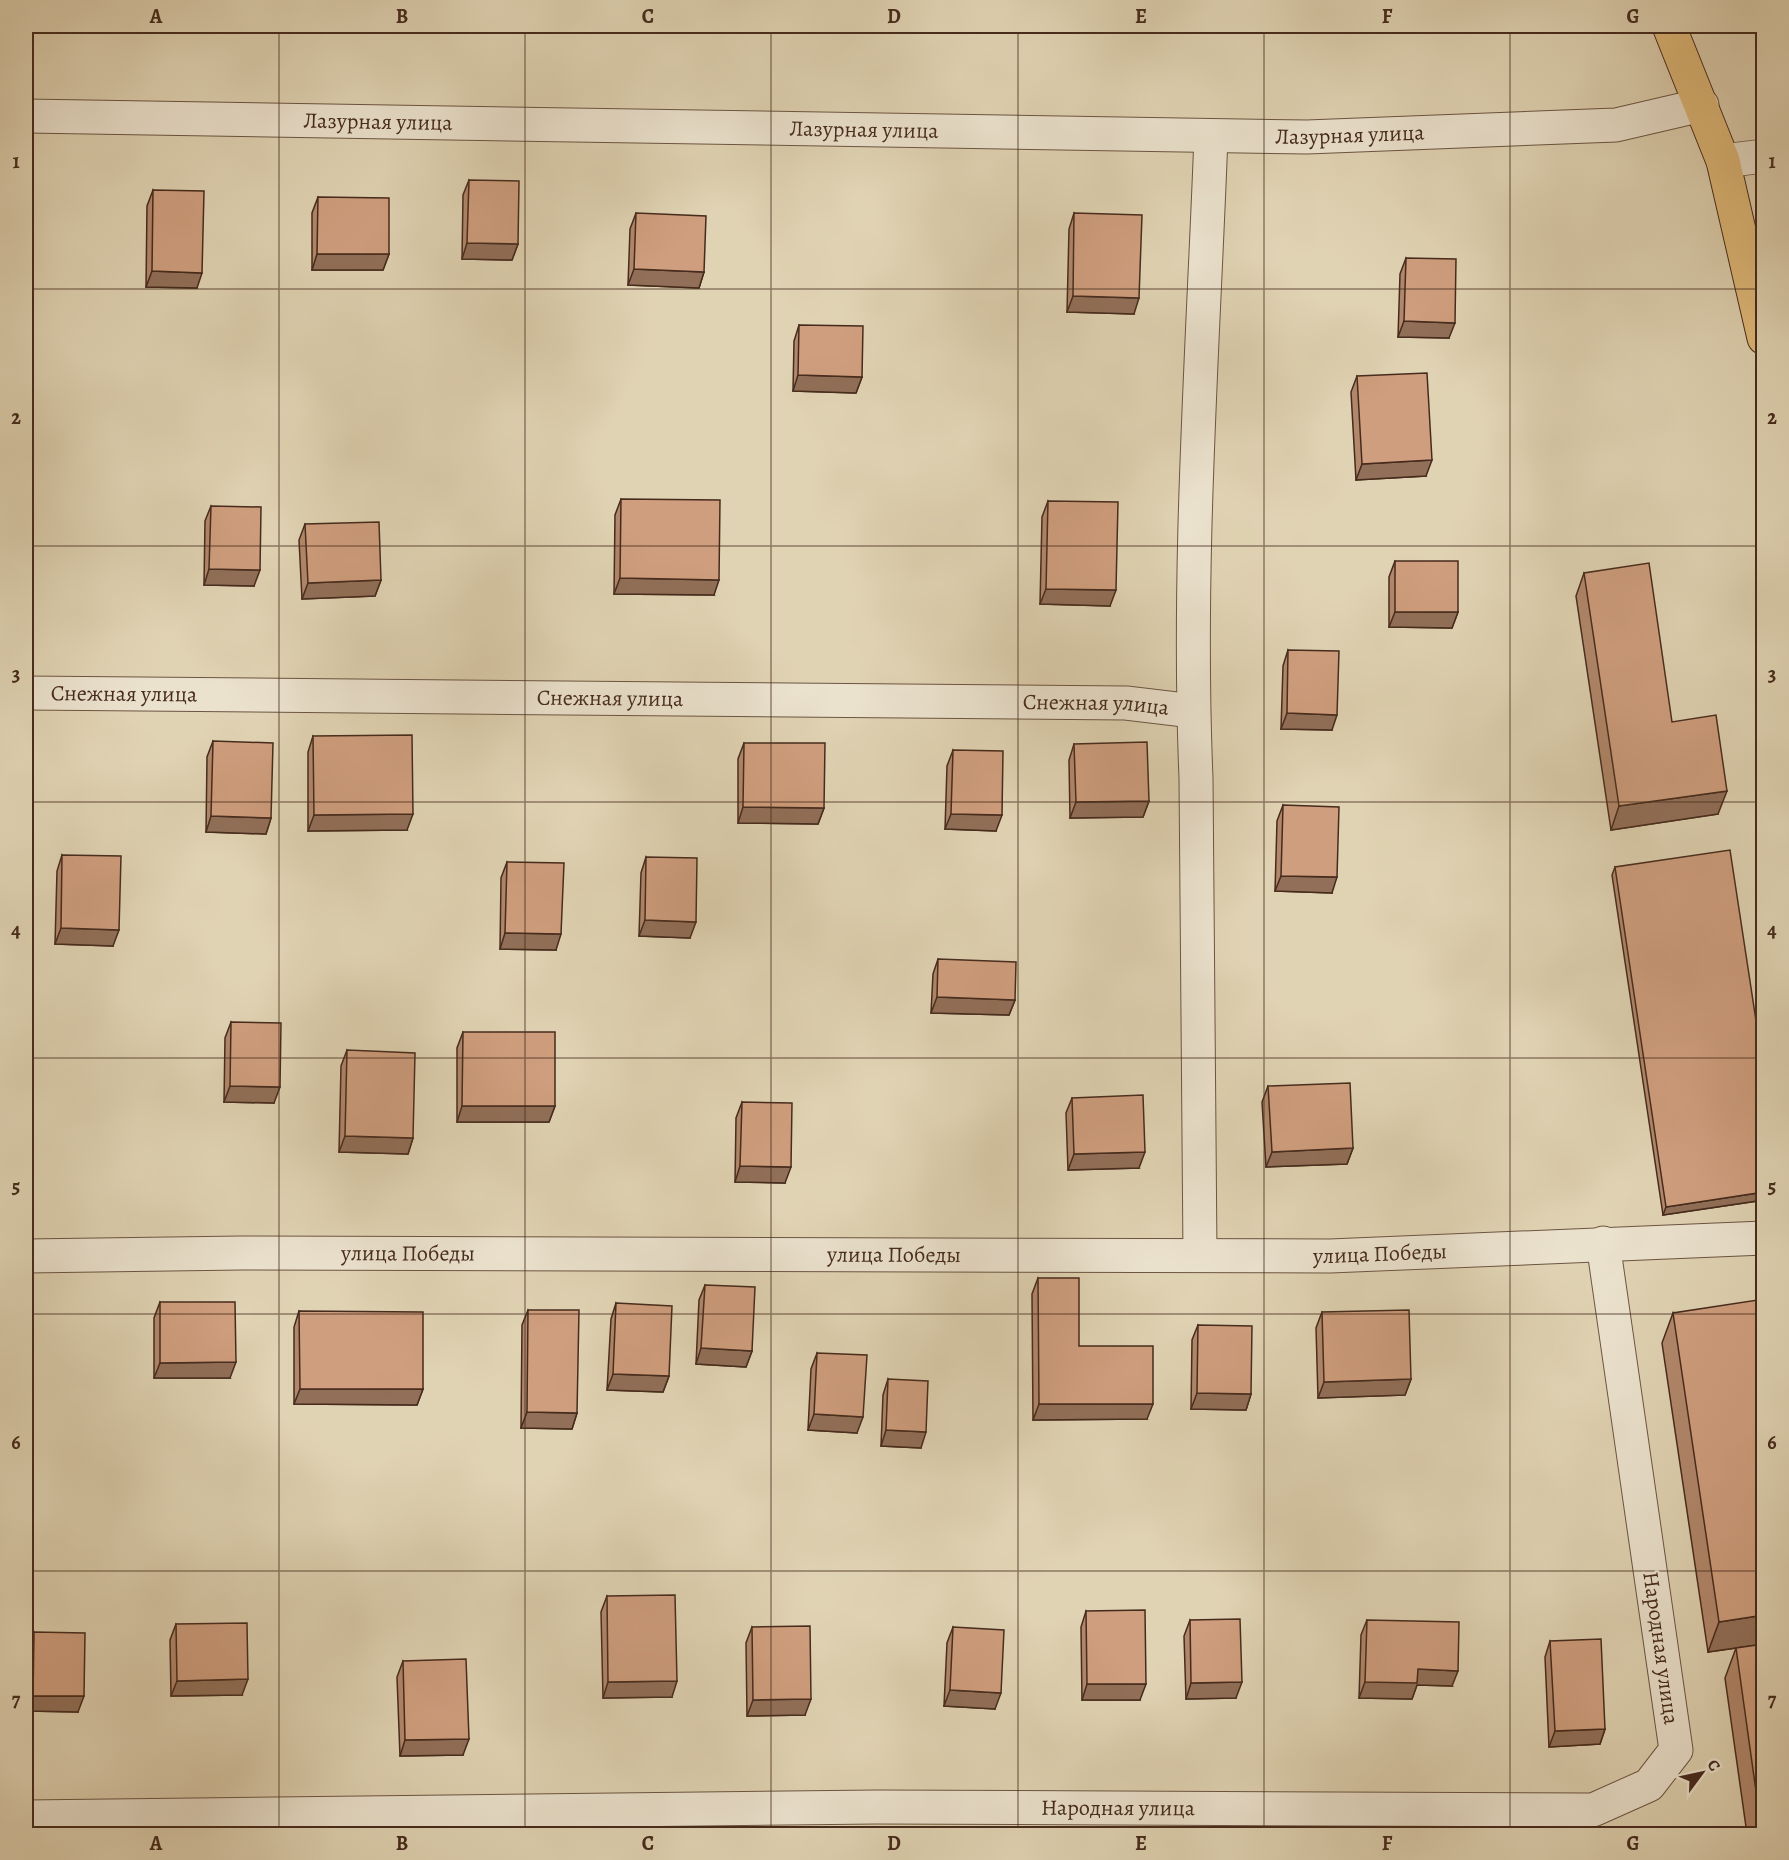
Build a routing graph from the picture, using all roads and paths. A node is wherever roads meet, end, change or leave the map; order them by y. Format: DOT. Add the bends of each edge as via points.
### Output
graph roads {
  1 [pos="1670,26"];
  2 [pos="1702,105"];
  3 [pos="26,116"];
  4 [pos="1211,136"];
  5 [pos="1764,156"];
  6 [pos="1723,161"];
  7 [pos="1764,338"];
  8 [pos="26,693"];
  9 [pos="1193,711"];
  10 [pos="1764,1238"];
  11 [pos="1602,1243"];
  12 [pos="1200,1255"];
  13 [pos="26,1256"];
  14 [pos="26,1817"];
  1 -- 2 [label="main road"];
  2 -- 4 [label="street, Лазурная улица" via="1616,126 1307,137"];
  2 -- 6 [label="main road"];
  3 -- 4 [label="street, Лазурная улица"];
  4 -- 9 [label="street"];
  5 -- 6 [label="street"];
  6 -- 7 [label="main road"];
  8 -- 9 [label="street, Снежная улица" via="1126,703"];
  9 -- 12 [label="street"];
  10 -- 11 [label="street, улица Победы"];
  11 -- 12 [label="street, улица Победы" via="1330,1256"];
  11 -- 14 [label="street, Народная улица" via="1676,1750 1649,1785 1593,1810 877,1807"];
  12 -- 13 [label="street, улица Победы"];
}
